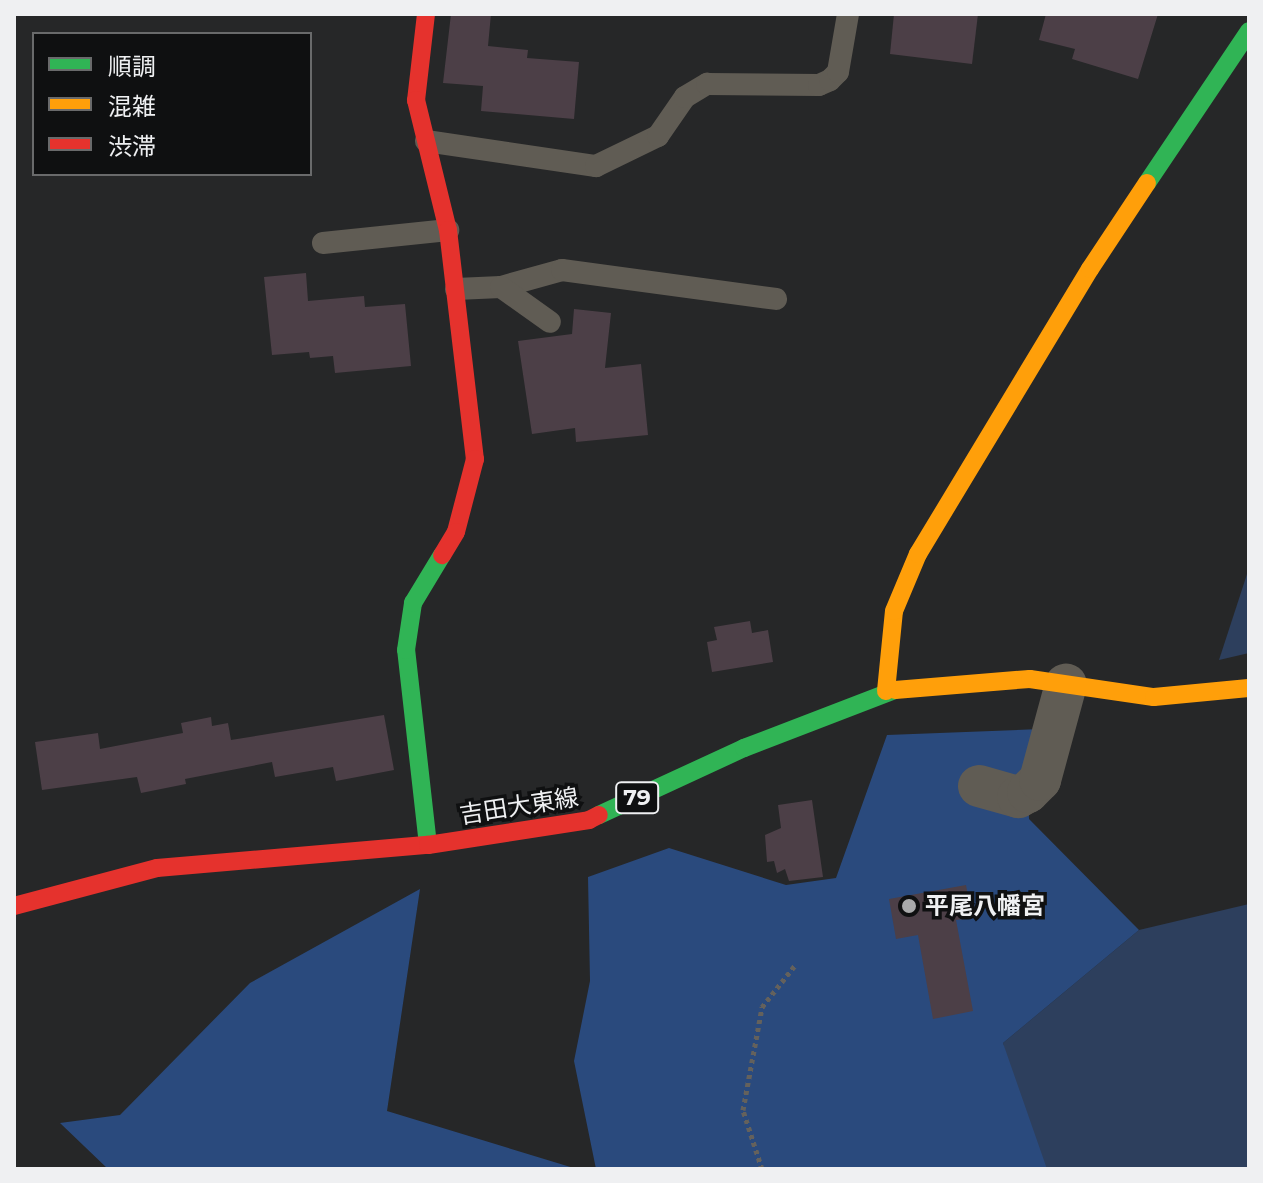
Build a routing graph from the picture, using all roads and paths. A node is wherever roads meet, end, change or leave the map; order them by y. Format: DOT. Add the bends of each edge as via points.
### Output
graph roads {
  1 [pos="426,14"];
  2 [pos="848,14"];
  3 [pos="1249,31"];
  4 [pos="426,141"];
  5 [pos="448,230"];
  6 [pos="323,243"];
  7 [pos="501,287"];
  8 [pos="456,289"];
  9 [pos="776,299"];
  10 [pos="550,322"];
  11 [pos="1066,684"];
  12 [pos="1249,688"];
  13 [pos="886,691"];
  14 [pos="979,786"];
  15 [pos="428,845"];
  16 [pos="14,906"];
  17 [pos="796,964"];
  18 [pos="762,1169"];
  1 -- 4 [label="street" via="416,100"];
  2 -- 4 [label="lane" via="838,72 830,80 819,85 707,84 685,97 658,136 596,166"];
  3 -- 13 [label="street" via="1090,269 918,554 894,611"];
  4 -- 5 [label="street"];
  5 -- 6 [label="lane"];
  5 -- 8 [label="street"];
  7 -- 8 [label="lane"];
  7 -- 9 [label="lane" via="562,270"];
  7 -- 10 [label="lane"];
  8 -- 15 [label="street" via="475,459 456,532 413,603 406,650"];
  11 -- 12 [label="street, 吉田大東線 / 79" via="1154,697"];
  11 -- 13 [label="street, 吉田大東線 / 79" via="1030,679"];
  11 -- 14 [label="street" via="1040,780 1018,797"];
  13 -- 15 [label="street, 吉田大東線 / 79" via="744,748 589,820"];
  15 -- 16 [label="street, 吉田大東線 / 79" via="157,868"];
  17 -- 18 [label="path" via="762,1007 743,1110"];
}
